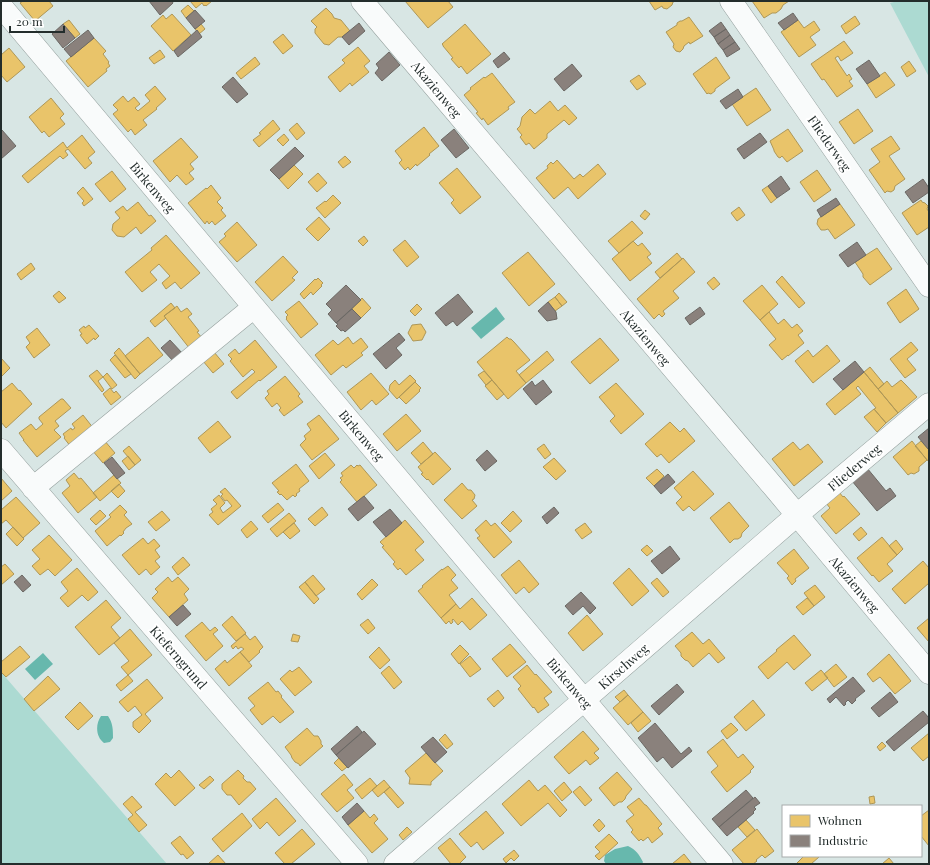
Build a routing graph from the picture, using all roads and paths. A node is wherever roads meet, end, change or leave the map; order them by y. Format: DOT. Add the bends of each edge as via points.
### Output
graph roads {
  1 [pos="362,1"];
  2 [pos="731,1"];
  3 [pos="1,6"];
  4 [pos="929,286"];
  5 [pos="254,307"];
  6 [pos="929,404"];
  7 [pos="1,450"];
  8 [pos="33,488"];
  9 [pos="797,515"];
  10 [pos="929,673"];
  11 [pos="584,700"];
  12 [pos="357,864"];
  13 [pos="395,864"];
  14 [pos="722,864"];
  1 -- 9 [label="street, Akazienweg"];
  2 -- 4 [label="street, Fliederweg"];
  3 -- 5 [label="street, Birkenweg"];
  5 -- 8 [label="street"];
  5 -- 11 [label="street, Birkenweg"];
  6 -- 9 [label="street, Fliederweg"];
  7 -- 8 [label="street, Kieferngrund"];
  8 -- 12 [label="street, Kieferngrund"];
  9 -- 10 [label="street, Akazienweg"];
  9 -- 11 [label="street, Kirschweg"];
  11 -- 13 [label="street, Kirschweg"];
  11 -- 14 [label="street, Birkenweg"];
}
